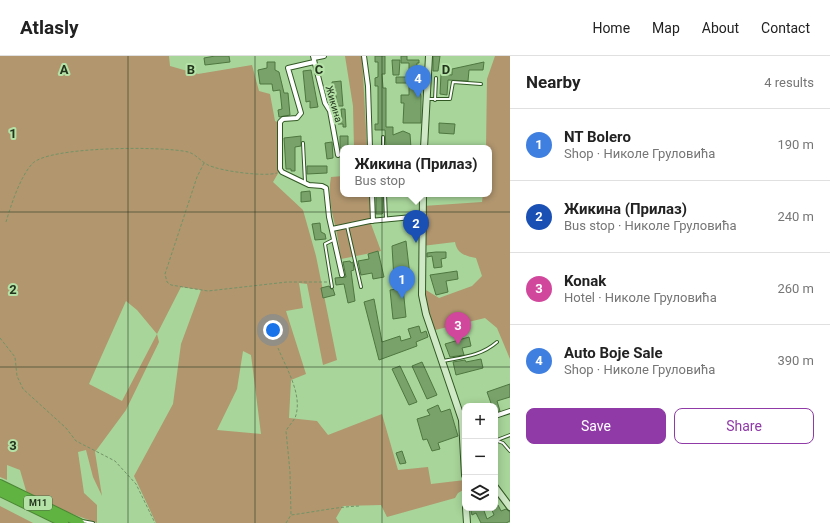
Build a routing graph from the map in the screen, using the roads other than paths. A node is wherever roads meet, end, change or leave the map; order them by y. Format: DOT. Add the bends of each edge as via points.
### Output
graph roads {
  1 [pos="324,56"];
  2 [pos="364,56"];
  3 [pos="429,56"];
  4 [pos="314,59"];
  5 [pos="436,78"];
  6 [pos="480,84"];
  7 [pos="426,99"];
  8 [pos="434,100"];
  9 [pos="383,137"];
  10 [pos="303,143"];
  11 [pos="370,145"];
  12 [pos="383,145"];
  13 [pos="424,145"];
  14 [pos="338,155"];
  15 [pos="305,183"];
  16 [pos="372,197"];
  17 [pos="385,197"];
  18 [pos="423,197"];
  19 [pos="422,216"];
  20 [pos="386,219"];
  21 [pos="373,221"];
  22 [pos="347,226"];
  23 [pos="332,229"];
  24 [pos="335,240"];
  25 [pos="342,275"];
  26 [pos="332,287"];
  27 [pos="361,288"];
  28 [pos="497,342"];
  29 [pos="442,361"];
  30 [pos="510,411"];
  31 [pos="498,415"];
  32 [pos="462,420"];
  33 [pos="510,435"];
  34 [pos="498,439"];
  35 [pos="498,441"];
  36 [pos="510,450"];
  37 [pos="0,484"];
  38 [pos="498,491"];
  39 [pos="0,492"];
  40 [pos="510,507"];
  41 [pos="466,511"];
  42 [pos="67,521"];
  43 [pos="80,523"];
  44 [pos="92,523"];
  45 [pos="467,523"];
  1 -- 4 [label="street"];
  2 -- 11 [label="street" via="368,86"];
  3 -- 7 [label="street"];
  4 -- 14 [label="street, Жикина" via="325,104 330,112"];
  4 -- 15 [label="street" via="288,68 301,110 298,117 283,119 280,122 280,170"];
  5 -- 8 [label="lane"];
  6 -- 8 [label="lane" via="453,82 450,99"];
  7 -- 8 [label="lane"];
  7 -- 13 [label="street"];
  9 -- 12 [label="lane"];
  10 -- 15 [label="lane"];
  15 -- 23 [label="street" via="325,187"];
  16 -- 21 [label="street"];
  17 -- 20 [label="lane"];
  18 -- 19 [label="street"];
  19 -- 20 [label="street"];
  19 -- 29 [label="street" via="422,295"];
  20 -- 21 [label="street"];
  21 -- 22 [label="street"];
  22 -- 23 [label="street"];
  22 -- 27 [label="lane"];
  23 -- 24 [label="street"];
  24 -- 25 [label="street"];
  24 -- 26 [label="lane" via="325,244"];
  28 -- 29 [label="lane" via="487,351"];
  29 -- 32 [label="street"];
  30 -- 31 [label="street"];
  33 -- 34 [label="lane"];
  35 -- 36 [label="lane"];
  37 -- 42 [label="highway, M11"];
  38 -- 40 [label="street"];
  39 -- 42 [label="highway, M11"];
  41 -- 45 [label="street"];
  42 -- 43 [label="highway, M11"];
  42 -- 44 [label="lane"];
}
